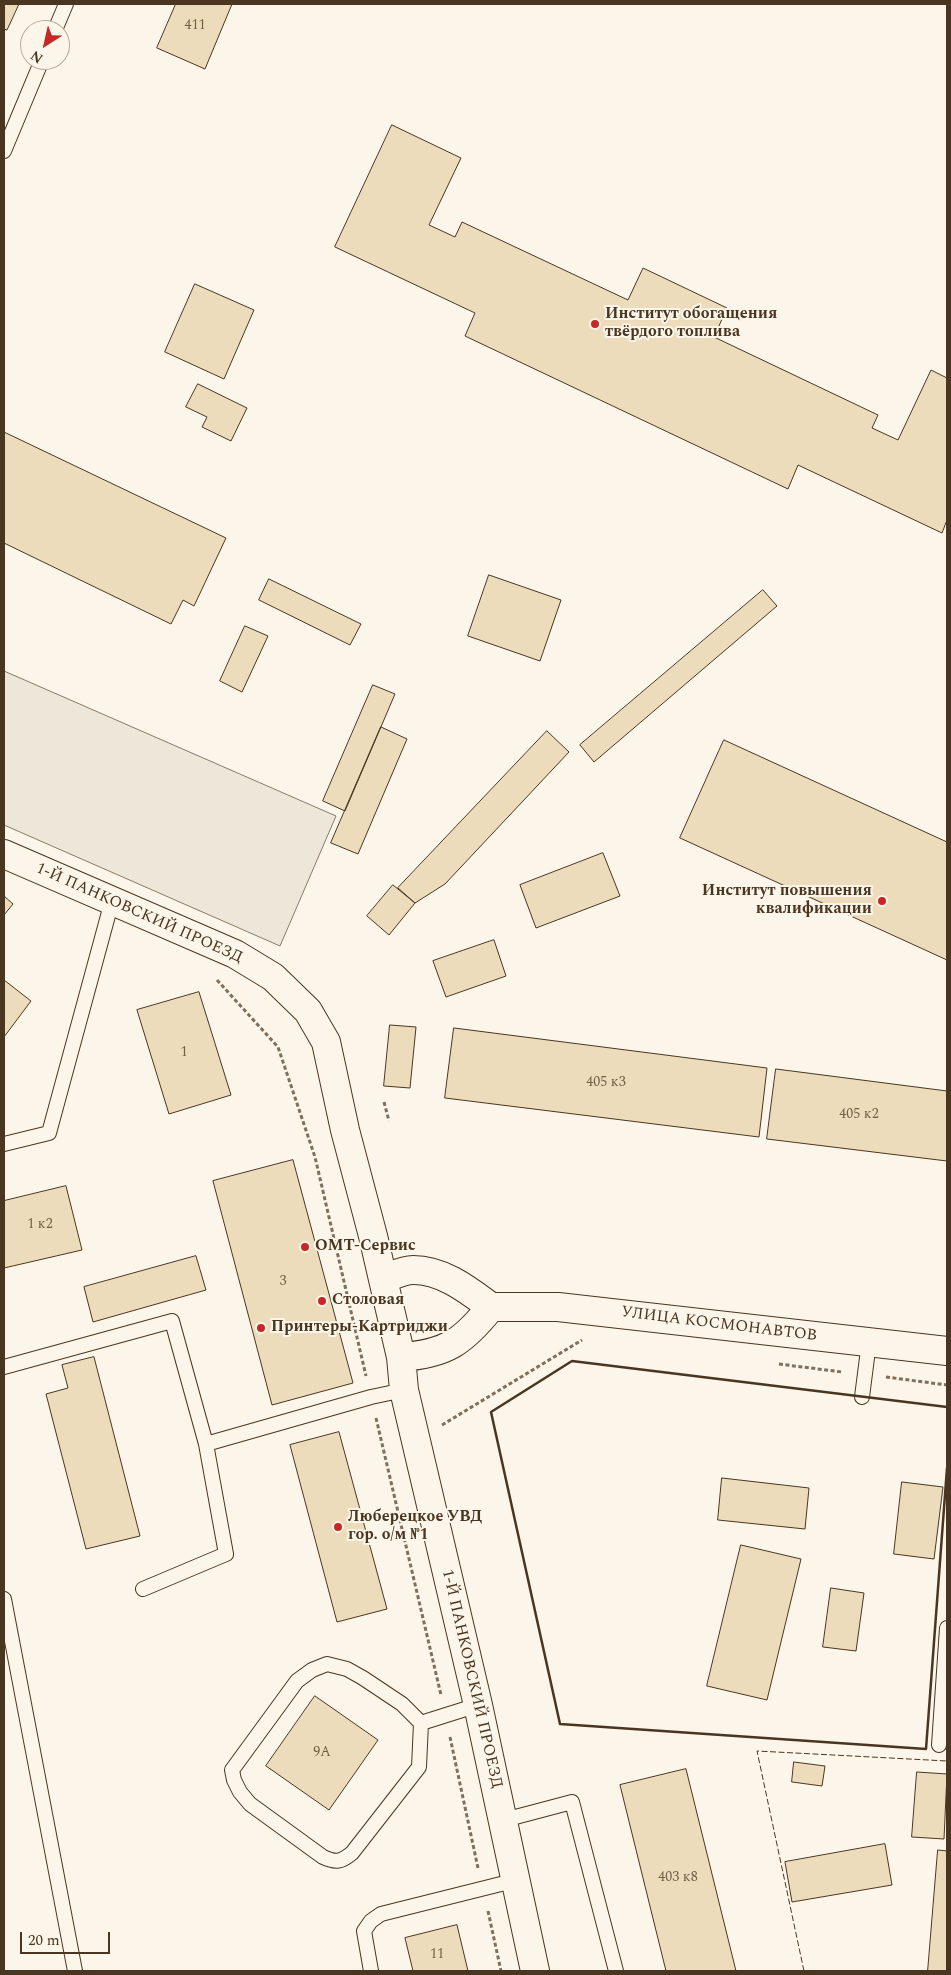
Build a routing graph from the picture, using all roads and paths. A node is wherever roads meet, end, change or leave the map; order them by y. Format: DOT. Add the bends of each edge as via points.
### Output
graph roads {
  1 [pos="66,4"];
  2 [pos="59,20"];
  3 [pos="38,70"];
  4 [pos="4,151"];
  5 [pos="4,854"];
  6 [pos="112,901"];
  7 [pos="213,975"];
  8 [pos="384,1102"];
  9 [pos="389,1121"];
  10 [pos="4,1144"];
  11 [pos="383,1279"];
  12 [pos="491,1307"];
  13 [pos="584,1339"];
  14 [pos="870,1342"];
  15 [pos="947,1351"];
  16 [pos="400,1357"];
  17 [pos="778,1364"];
  18 [pos="4,1367"];
  19 [pos="865,1375"];
  20 [pos="947,1385"];
  21 [pos="404,1390"];
  22 [pos="371,1397"];
  23 [pos="862,1397"];
  24 [pos="437,1428"];
  25 [pos="206,1444"];
  26 [pos="143,1589"];
  27 [pos="4,1598"];
  28 [pos="947,1628"];
  29 [pos="478,1705"];
  30 [pos="446,1716"];
  31 [pos="421,1723"];
  32 [pos="938,1745"];
  33 [pos="504,1820"];
  34 [pos="517,1880"];
  35 [pos="483,1890"];
  36 [pos="75,1971"];
  37 [pos="371,1971"];
  38 [pos="501,1971"];
  39 [pos="535,1971"];
  40 [pos="616,1971"];
  1 -- 2 [label="lane"];
  3 -- 4 [label="lane"];
  5 -- 6 [label="street, 1-Й ПАНКОВСКИЙ ПРОЕЗД"];
  6 -- 10 [label="lane" via="49,1133"];
  6 -- 11 [label="street, 1-Й ПАНКОВСКИЙ ПРОЕЗД" via="235,954 273,977 308,1011 326,1042"];
  7 -- 22 [label="path" via="278,1047 315,1157"];
  8 -- 9 [label="path"];
  11 -- 12 [label="street" via="412,1270 424,1271 466,1288"];
  11 -- 16 [label="street, 1-Й ПАНКОВСКИЙ ПРОЕЗД"];
  12 -- 14 [label="street, УЛИЦА КОСМОНАВТОВ" via="558,1307"];
  12 -- 16 [label="street" via="473,1329 450,1347 421,1356"];
  13 -- 24 [label="path"];
  14 -- 15 [label="street, УЛИЦА КОСМОНАВТОВ"];
  14 -- 19 [label="lane"];
  16 -- 21 [label="street, 1-Й ПАНКОВСКИЙ ПРОЕЗД"];
  17 -- 19 [label="path"];
  18 -- 25 [label="lane" via="172,1322"];
  19 -- 20 [label="path"];
  19 -- 23 [label="lane"];
  21 -- 22 [label="lane"];
  21 -- 29 [label="street, 1-Й ПАНКОВСКИЙ ПРОЕЗД"];
  22 -- 25 [label="lane"];
  22 -- 30 [label="path"];
  25 -- 26 [label="lane" via="226,1554"];
  27 -- 36 [label="lane"];
  28 -- 32 [label="lane"];
  29 -- 30 [label="lane"];
  29 -- 33 [label="street, 1-Й ПАНКОВСКИЙ ПРОЕЗД"];
  30 -- 31 [label="lane"];
  30 -- 35 [label="path"];
  31 -- 31 [label="lane" via="402,1704 363,1678 327,1664 296,1681 232,1770 234,1780 250,1804 323,1857 333,1862 342,1861 352,1853 419,1767"];
  33 -- 34 [label="street, 1-Й ПАНКОВСКИЙ ПРОЕЗД"];
  33 -- 40 [label="lane" via="572,1802"];
  34 -- 35 [label="lane"];
  34 -- 39 [label="street, 1-Й ПАНКОВСКИЙ ПРОЕЗД"];
  35 -- 37 [label="lane" via="381,1914 364,1931"];
  35 -- 38 [label="path"];
}
